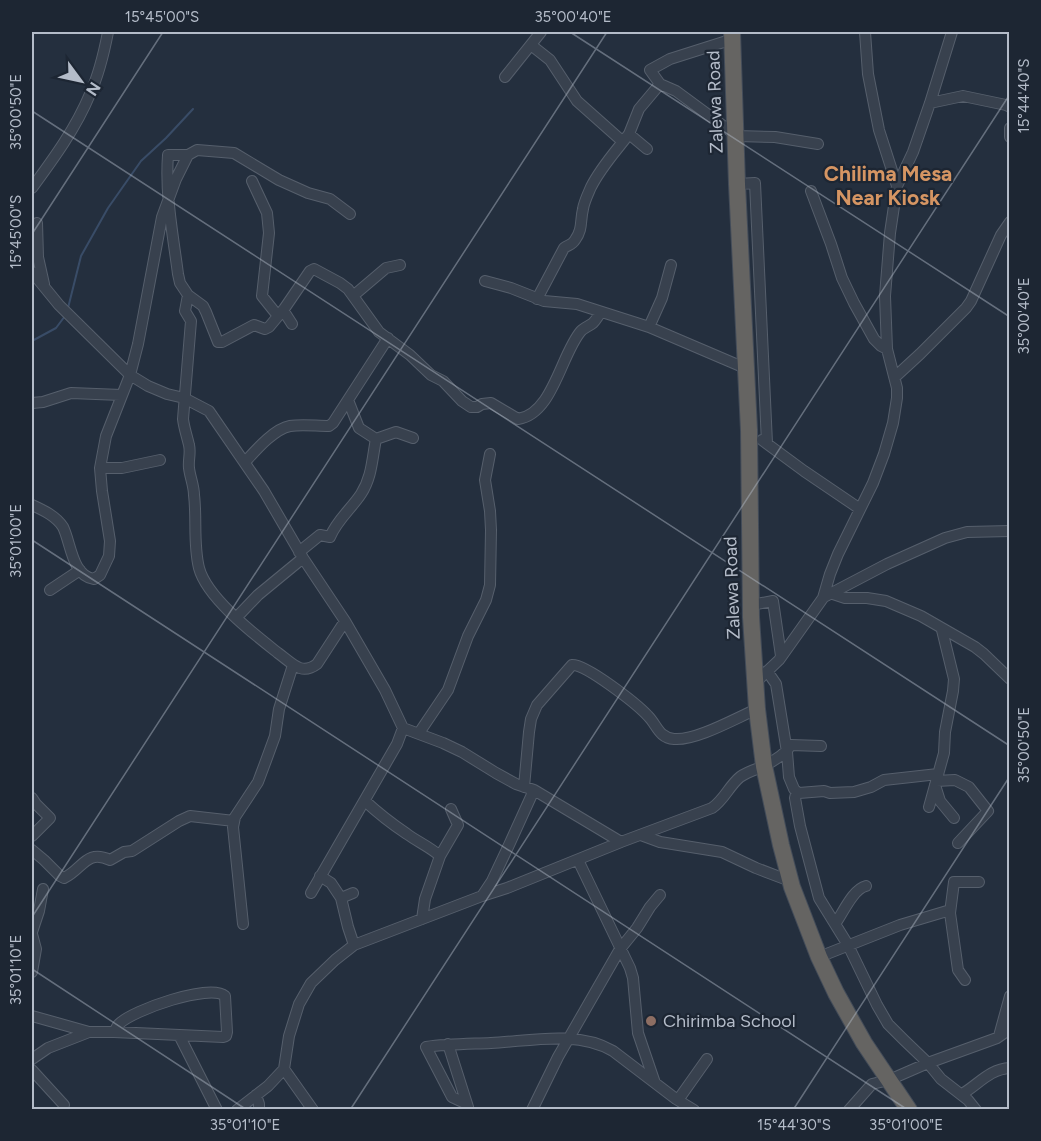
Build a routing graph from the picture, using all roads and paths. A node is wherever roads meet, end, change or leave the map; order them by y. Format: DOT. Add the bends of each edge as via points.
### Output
graph roads {
  1 [pos="108,32"];
  2 [pos="541,32"];
  3 [pos="865,32"];
  4 [pos="952,32"];
  5 [pos="733,35"];
  6 [pos="531,45"];
  7 [pos="505,77"];
  8 [pos="660,84"];
  9 [pos="930,103"];
  10 [pos="1010,107"];
  11 [pos="1010,128"];
  12 [pos="736,136"];
  13 [pos="1010,137"];
  14 [pos="626,138"];
  15 [pos="818,144"];
  16 [pos="647,149"];
  17 [pos="188,155"];
  18 [pos="252,181"];
  19 [pos="737,184"];
  20 [pos="897,186"];
  21 [pos="32,188"];
  22 [pos="811,191"];
  23 [pos="168,200"];
  24 [pos="350,214"];
  25 [pos="1010,222"];
  26 [pos="37,223"];
  27 [pos="400,265"];
  28 [pos="671,265"];
  29 [pos="32,272"];
  30 [pos="485,281"];
  31 [pos="44,287"];
  32 [pos="188,296"];
  33 [pos="353,296"];
  34 [pos="537,299"];
  35 [pos="601,312"];
  36 [pos="280,313"];
  37 [pos="292,324"];
  38 [pos="649,327"];
  39 [pos="388,338"];
  40 [pos="887,349"];
  41 [pos="745,368"];
  42 [pos="130,375"];
  43 [pos="895,377"];
  44 [pos="121,395"];
  45 [pos="184,398"];
  46 [pos="348,400"];
  47 [pos="32,403"];
  48 [pos="748,430"];
  49 [pos="413,438"];
  50 [pos="375,439"];
  51 [pos="767,443"];
  52 [pos="490,454"];
  53 [pos="160,460"];
  54 [pos="245,462"];
  55 [pos="100,468"];
  56 [pos="32,505"];
  57 [pos="860,509"];
  58 [pos="1010,531"];
  59 [pos="301,555"];
  60 [pos="80,570"];
  61 [pos="50,590"];
  62 [pos="826,595"];
  63 [pos="751,605"];
  64 [pos="237,617"];
  65 [pos="345,621"];
  66 [pos="942,630"];
  67 [pos="781,656"];
  68 [pos="293,665"];
  69 [pos="761,677"];
  70 [pos="1010,679"];
  71 [pos="757,709"];
  72 [pos="403,728"];
  73 [pos="419,733"];
  74 [pos="821,746"];
  75 [pos="787,752"];
  76 [pos="764,766"];
  77 [pos="936,780"];
  78 [pos="529,789"];
  79 [pos="798,793"];
  80 [pos="32,798"];
  81 [pos="365,801"];
  82 [pos="928,807"];
  83 [pos="451,809"];
  84 [pos="954,818"];
  85 [pos="234,820"];
  86 [pos="641,835"];
  87 [pos="32,836"];
  88 [pos="621,842"];
  89 [pos="958,843"];
  90 [pos="32,850"];
  91 [pos="440,856"];
  92 [pos="578,860"];
  93 [pos="495,862"];
  94 [pos="320,876"];
  95 [pos="492,881"];
  96 [pos="790,881"];
  97 [pos="979,882"];
  98 [pos="866,886"];
  99 [pos="43,889"];
  100 [pos="353,892"];
  101 [pos="311,893"];
  102 [pos="660,895"];
  103 [pos="482,896"];
  104 [pos="341,898"];
  105 [pos="950,914"];
  106 [pos="422,919"];
  107 [pos="243,924"];
  108 [pos="835,924"];
  109 [pos="32,933"];
  110 [pos="354,945"];
  111 [pos="848,945"];
  112 [pos="620,949"];
  113 [pos="819,957"];
  114 [pos="32,972"];
  115 [pos="965,980"];
  116 [pos="1010,996"];
  117 [pos="32,1016"];
  118 [pos="1010,1029"];
  119 [pos="89,1032"];
  120 [pos="114,1032"];
  121 [pos="179,1035"];
  122 [pos="999,1036"];
  123 [pos="568,1038"];
  124 [pos="448,1044"];
  125 [pos="32,1059"];
  126 [pos="707,1059"];
  127 [pos="928,1063"];
  128 [pos="1010,1068"];
  129 [pos="284,1069"];
  130 [pos="32,1070"];
  131 [pos="889,1080"];
  132 [pos="656,1083"];
  133 [pos="962,1094"];
  134 [pos="256,1095"];
  135 [pos="678,1103"];
  136 [pos="64,1105"];
  137 [pos="468,1107"];
  138 [pos="217,1110"];
  139 [pos="237,1110"];
  140 [pos="259,1110"];
  141 [pos="313,1110"];
  142 [pos="532,1110"];
  143 [pos="694,1110"];
  144 [pos="849,1110"];
  145 [pos="909,1110"];
  146 [pos="976,1110"];
  1 -- 21 [label="street" via="99,69 78,119"];
  2 -- 6 [label="street"];
  3 -- 20 [label="street" via="879,130"];
  4 -- 9 [label="street"];
  5 -- 8 [label="street" via="670,58 650,70"];
  5 -- 12 [label="highway, Zalewa Road"];
  6 -- 7 [label="street"];
  6 -- 14 [label="street" via="554,64 578,101"];
  8 -- 12 [label="street"];
  8 -- 14 [label="street" via="639,110"];
  9 -- 10 [label="street" via="963,96"];
  9 -- 20 [label="street"];
  11 -- 13 [label="street"];
  12 -- 15 [label="street" via="775,136"];
  12 -- 19 [label="highway, Zalewa Road"];
  14 -- 16 [label="street"];
  14 -- 34 [label="street" via="595,180 584,202 581,228 574,242 564,248"];
  17 -- 23 [label="street"];
  17 -- 23 [label="street" via="168,155"];
  17 -- 24 [label="street" via="197,150 234,153 279,180 330,199"];
  18 -- 36 [label="street" via="267,213 269,233 262,296"];
  19 -- 41 [label="highway, Zalewa Road"];
  19 -- 51 [label="street" via="755,183"];
  20 -- 40 [label="street" via="885,296"];
  22 -- 40 [label="street" via="854,303 874,339"];
  23 -- 32 [label="street" via="178,274"];
  23 -- 42 [label="street"];
  25 -- 43 [label="street" via="971,301"];
  26 -- 31 [label="street"];
  27 -- 33 [label="street" via="386,268"];
  28 -- 38 [label="street"];
  29 -- 31 [label="street"];
  30 -- 34 [label="street"];
  31 -- 42 [label="street"];
  32 -- 36 [label="street" via="202,306 218,342 254,325 265,329"];
  32 -- 45 [label="street" via="185,310 191,321"];
  33 -- 36 [label="street" via="344,285 312,269"];
  33 -- 39 [label="street" via="374,327"];
  34 -- 35 [label="street" via="578,304"];
  35 -- 38 [label="street"];
  35 -- 39 [label="street" via="582,331 543,401 530,416 518,419 491,404 471,407"];
  36 -- 37 [label="street"];
  38 -- 41 [label="street"];
  39 -- 46 [label="street"];
  40 -- 43 [label="street"];
  41 -- 48 [label="highway, Zalewa Road"];
  42 -- 44 [label="street"];
  42 -- 45 [label="street"];
  43 -- 57 [label="street" via="893,423"];
  44 -- 47 [label="street" via="71,393"];
  44 -- 55 [label="street" via="106,436"];
  45 -- 54 [label="street" via="209,411"];
  45 -- 64 [label="street" via="199,569 216,598"];
  46 -- 50 [label="street" via="359,428"];
  46 -- 54 [label="street" via="329,426 289,426 273,435"];
  48 -- 51 [label="street"];
  48 -- 63 [label="highway, Zalewa Road"];
  49 -- 50 [label="street" via="396,432"];
  50 -- 59 [label="street" via="369,479 360,495 334,526 330,537 320,535"];
  51 -- 57 [label="street"];
  52 -- 73 [label="street" via="485,480 491,530 490,585 448,690"];
  53 -- 55 [label="street"];
  54 -- 59 [label="street"];
  55 -- 60 [label="street" via="109,556 94,579"];
  56 -- 60 [label="street" via="62,526"];
  57 -- 62 [label="street" via="830,574"];
  58 -- 62 [label="street" via="966,531 945,538"];
  59 -- 64 [label="street"];
  59 -- 65 [label="street"];
  60 -- 61 [label="street"];
  62 -- 66 [label="street" via="886,601"];
  62 -- 67 [label="street"];
  63 -- 67 [label="street" via="773,601"];
  63 -- 69 [label="highway, Zalewa Road"];
  64 -- 68 [label="street"];
  65 -- 68 [label="street" via="317,664 305,670"];
  65 -- 72 [label="street" via="386,690"];
  66 -- 70 [label="street" via="975,647"];
  66 -- 77 [label="street" via="954,679"];
  67 -- 69 [label="street"];
  68 -- 85 [label="street" via="275,736 258,782"];
  69 -- 71 [label="highway, Zalewa Road"];
  69 -- 75 [label="street" via="776,684"];
  71 -- 76 [label="highway, Zalewa Road"];
  71 -- 78 [label="street" via="693,736 674,739 664,736 648,715 608,684 572,665 537,705 531,719"];
  72 -- 73 [label="street"];
  72 -- 81 [label="street"];
  73 -- 78 [label="street"];
  74 -- 75 [label="street" via="791,745"];
  75 -- 76 [label="street"];
  75 -- 79 [label="street" via="789,777"];
  76 -- 86 [label="street" via="740,777 712,808"];
  76 -- 96 [label="highway, Zalewa Road"];
  77 -- 79 [label="street" via="884,780 854,792"];
  77 -- 82 [label="street"];
  77 -- 84 [label="street" via="940,801"];
  77 -- 89 [label="street" via="955,780 969,787 988,811"];
  78 -- 88 [label="street"];
  78 -- 95 [label="street" via="522,819"];
  79 -- 108 [label="street" via="795,798 800,826 819,898"];
  80 -- 87 [label="street" via="50,819"];
  81 -- 91 [label="street"];
  81 -- 94 [label="street"];
  83 -- 91 [label="street" via="458,825"];
  85 -- 90 [label="street" via="190,816 132,851 110,860 103,856 88,859 64,878"];
  85 -- 107 [label="street"];
  86 -- 88 [label="street"];
  86 -- 96 [label="street" via="722,852"];
  88 -- 92 [label="street"];
  91 -- 106 [label="street"];
  92 -- 103 [label="street"];
  92 -- 112 [label="street"];
  93 -- 95 [label="street"];
  94 -- 101 [label="street"];
  94 -- 104 [label="street" via="331,883"];
  95 -- 103 [label="street"];
  96 -- 113 [label="highway, Zalewa Road"];
  97 -- 105 [label="street" via="954,882"];
  98 -- 108 [label="street" via="851,899"];
  99 -- 109 [label="street"];
  100 -- 104 [label="street"];
  102 -- 112 [label="street"];
  103 -- 106 [label="street"];
  104 -- 110 [label="street"];
  105 -- 111 [label="street" via="947,910 936,913"];
  105 -- 115 [label="street" via="958,970"];
  106 -- 110 [label="street"];
  108 -- 111 [label="street"];
  109 -- 114 [label="street" via="36,950"];
  110 -- 129 [label="street" via="311,983 299,1004"];
  111 -- 113 [label="street"];
  111 -- 127 [label="street" via="888,1024"];
  112 -- 123 [label="street"];
  112 -- 132 [label="street" via="633,978 638,1033"];
  113 -- 131 [label="highway, Zalewa Road" via="849,1017"];
  116 -- 122 [label="street"];
  117 -- 119 [label="street"];
  118 -- 122 [label="street"];
  119 -- 120 [label="street"];
  119 -- 125 [label="street" via="48,1048"];
  120 -- 121 [label="street"];
  120 -- 121 [label="street" via="127,1019 186,995 225,996 226,1036"];
  121 -- 138 [label="street"];
  122 -- 127 [label="street"];
  123 -- 124 [label="street"];
  123 -- 132 [label="street" via="604,1047"];
  123 -- 142 [label="street"];
  124 -- 137 [label="street"];
  124 -- 137 [label="street" via="426,1047 452,1097"];
  126 -- 135 [label="street"];
  127 -- 131 [label="street"];
  127 -- 133 [label="street" via="941,1079"];
  128 -- 133 [label="street" via="992,1072"];
  129 -- 134 [label="street"];
  129 -- 141 [label="street"];
  130 -- 136 [label="street"];
  131 -- 144 [label="street" via="872,1084"];
  131 -- 145 [label="highway, Zalewa Road"];
  132 -- 135 [label="street"];
  133 -- 146 [label="street"];
  134 -- 139 [label="street"];
  134 -- 140 [label="street"];
  135 -- 143 [label="street"];
}
